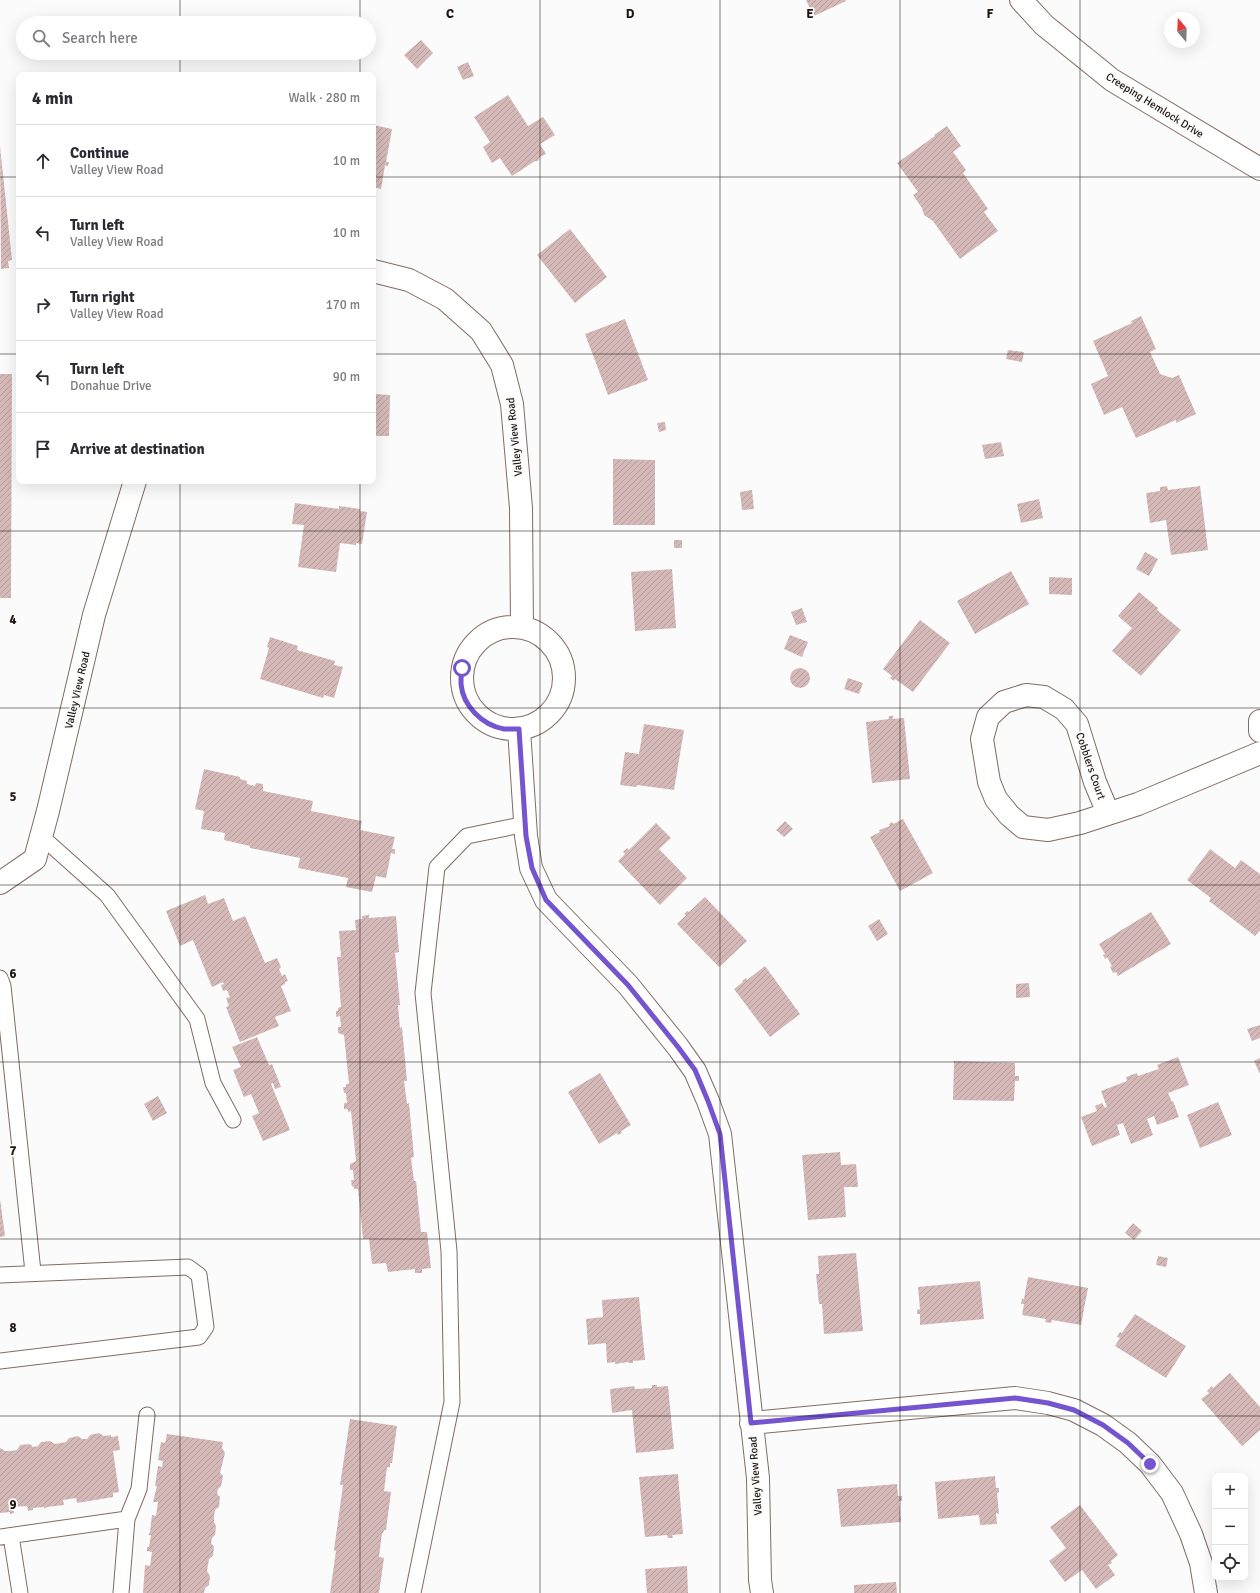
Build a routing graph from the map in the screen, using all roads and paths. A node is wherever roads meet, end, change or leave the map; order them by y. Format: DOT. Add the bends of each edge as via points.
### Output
graph roads {
  1 [pos="1021,0"];
  2 [pos="1260,169"];
  3 [pos="376,272"];
  4 [pos="134,484"];
  5 [pos="522,627"];
  6 [pos="1260,721"];
  7 [pos="511,729"];
  8 [pos="1260,731"];
  9 [pos="1260,753"];
  10 [pos="1108,813"];
  11 [pos="526,824"];
  12 [pos="42,837"];
  13 [pos="0,883"];
  14 [pos="0,978"];
  15 [pos="233,1120"];
  16 [pos="33,1272"];
  17 [pos="0,1275"];
  18 [pos="0,1361"];
  19 [pos="147,1415"];
  20 [pos="751,1423"];
  21 [pos="127,1519"];
  22 [pos="6,1536"];
  23 [pos="20,1593"];
  24 [pos="121,1593"];
  25 [pos="413,1593"];
  26 [pos="762,1593"];
  27 [pos="1206,1593"];
  1 -- 2 [label="street, Creeping Hemlock Drive" via="1044,26 1112,80"];
  3 -- 5 [label="street, Valley View Road" via="409,280 445,299 481,331 502,365 512,404 521,508"];
  4 -- 12 [label="street, Valley View Road" via="94,615"];
  5 -- 7 [label="street" via="535,631 556,649 562,661 564,674 562,693 553,711 543,719 532,726"];
  5 -- 7 [label="street" via="506,626 490,631 477,640 467,653 462,668 461,685 466,700 475,713 488,723"];
  6 -- 8 [label="street"];
  7 -- 11 [label="street, Valley View Road"];
  9 -- 10 [label="street, Cobblers Court" via="1138,804"];
  10 -- 10 [label="street, Cobblers Court" via="1048,830 1023,827 996,799 989,782 982,739 988,717 1004,702 1026,695 1044,697 1064,709 1077,724 1095,782"];
  11 -- 20 [label="street, Valley View Road" via="532,868 546,900 628,985 695,1070 708,1101 720,1134"];
  11 -- 25 [label="lane" via="467,836 437,866 424,993 449,1251 452,1402"];
  12 -- 13 [label="street, Valley View Road" via="35,860"];
  12 -- 15 [label="lane" via="107,895 197,1019 213,1083"];
  14 -- 16 [label="lane" via="4,994"];
  16 -- 17 [label="lane"];
  16 -- 18 [label="lane" via="188,1267 199,1274 206,1327 199,1337"];
  19 -- 21 [label="lane" via="139,1489"];
  20 -- 26 [label="street, Valley View Road" via="758,1478"];
  20 -- 27 [label="street" via="1015,1398 1074,1410 1103,1425 1128,1443 1154,1470 1172,1494 1191,1534 1201,1563"];
  21 -- 22 [label="lane"];
  21 -- 24 [label="lane"];
  22 -- 23 [label="lane"];
}
